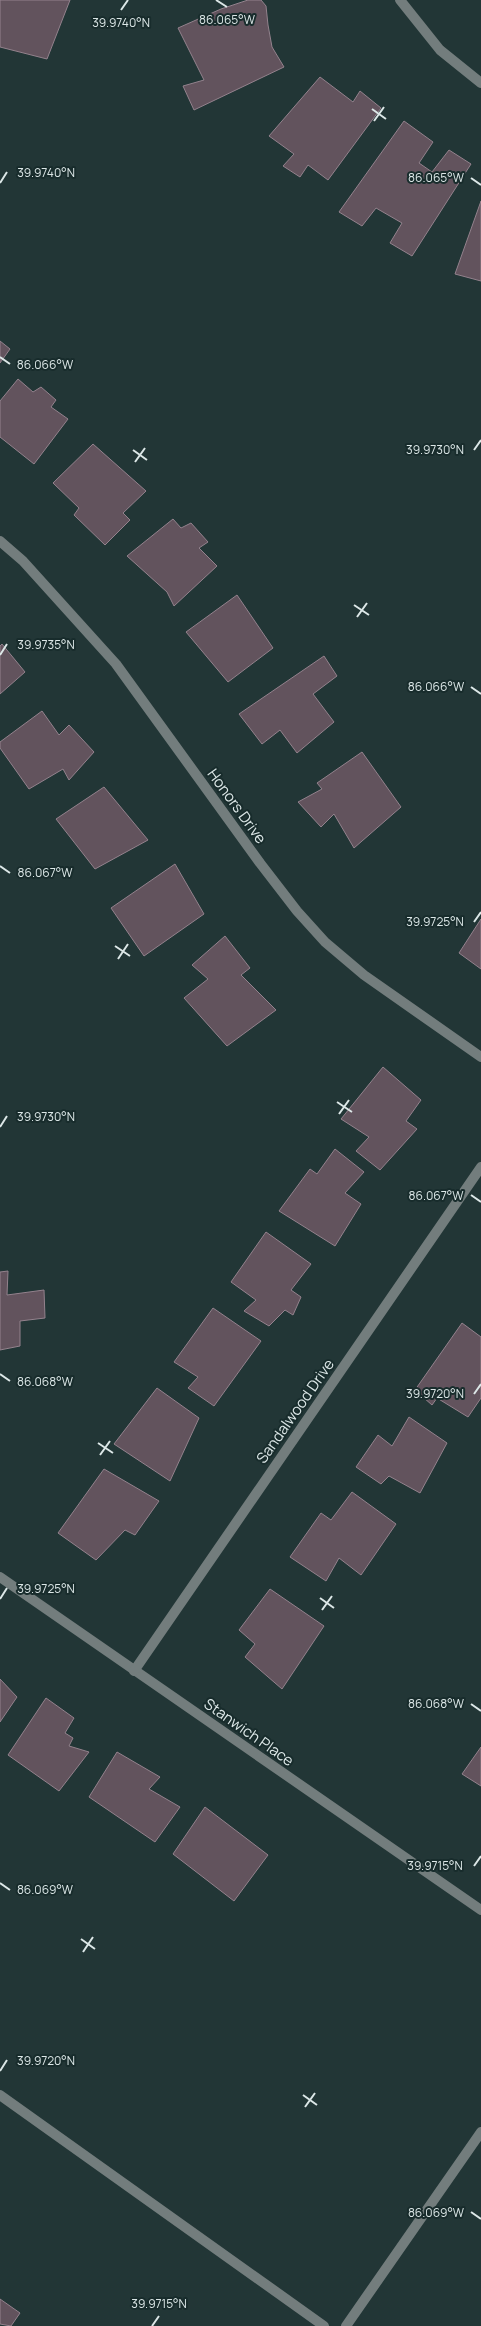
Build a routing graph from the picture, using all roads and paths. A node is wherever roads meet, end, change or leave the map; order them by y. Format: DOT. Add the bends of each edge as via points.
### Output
graph roads {
  1 [pos="400,0"];
  2 [pos="481,83"];
  3 [pos="0,541"];
  4 [pos="481,1057"];
  5 [pos="481,1167"];
  6 [pos="0,1578"];
  7 [pos="134,1671"];
  8 [pos="481,1910"];
  9 [pos="0,2095"];
  10 [pos="481,2132"];
  11 [pos="324,2326"];
  12 [pos="346,2326"];
  1 -- 2 [label="street" via="440,50"];
  3 -- 4 [label="street, Honors Drive" via="23,561 116,664 260,863 325,942 364,975"];
  5 -- 7 [label="street, Sandalwood Drive"];
  6 -- 7 [label="street, Stanwich Place"];
  7 -- 8 [label="street, Stanwich Place"];
  9 -- 11 [label="street"];
  10 -- 12 [label="street"];
}
